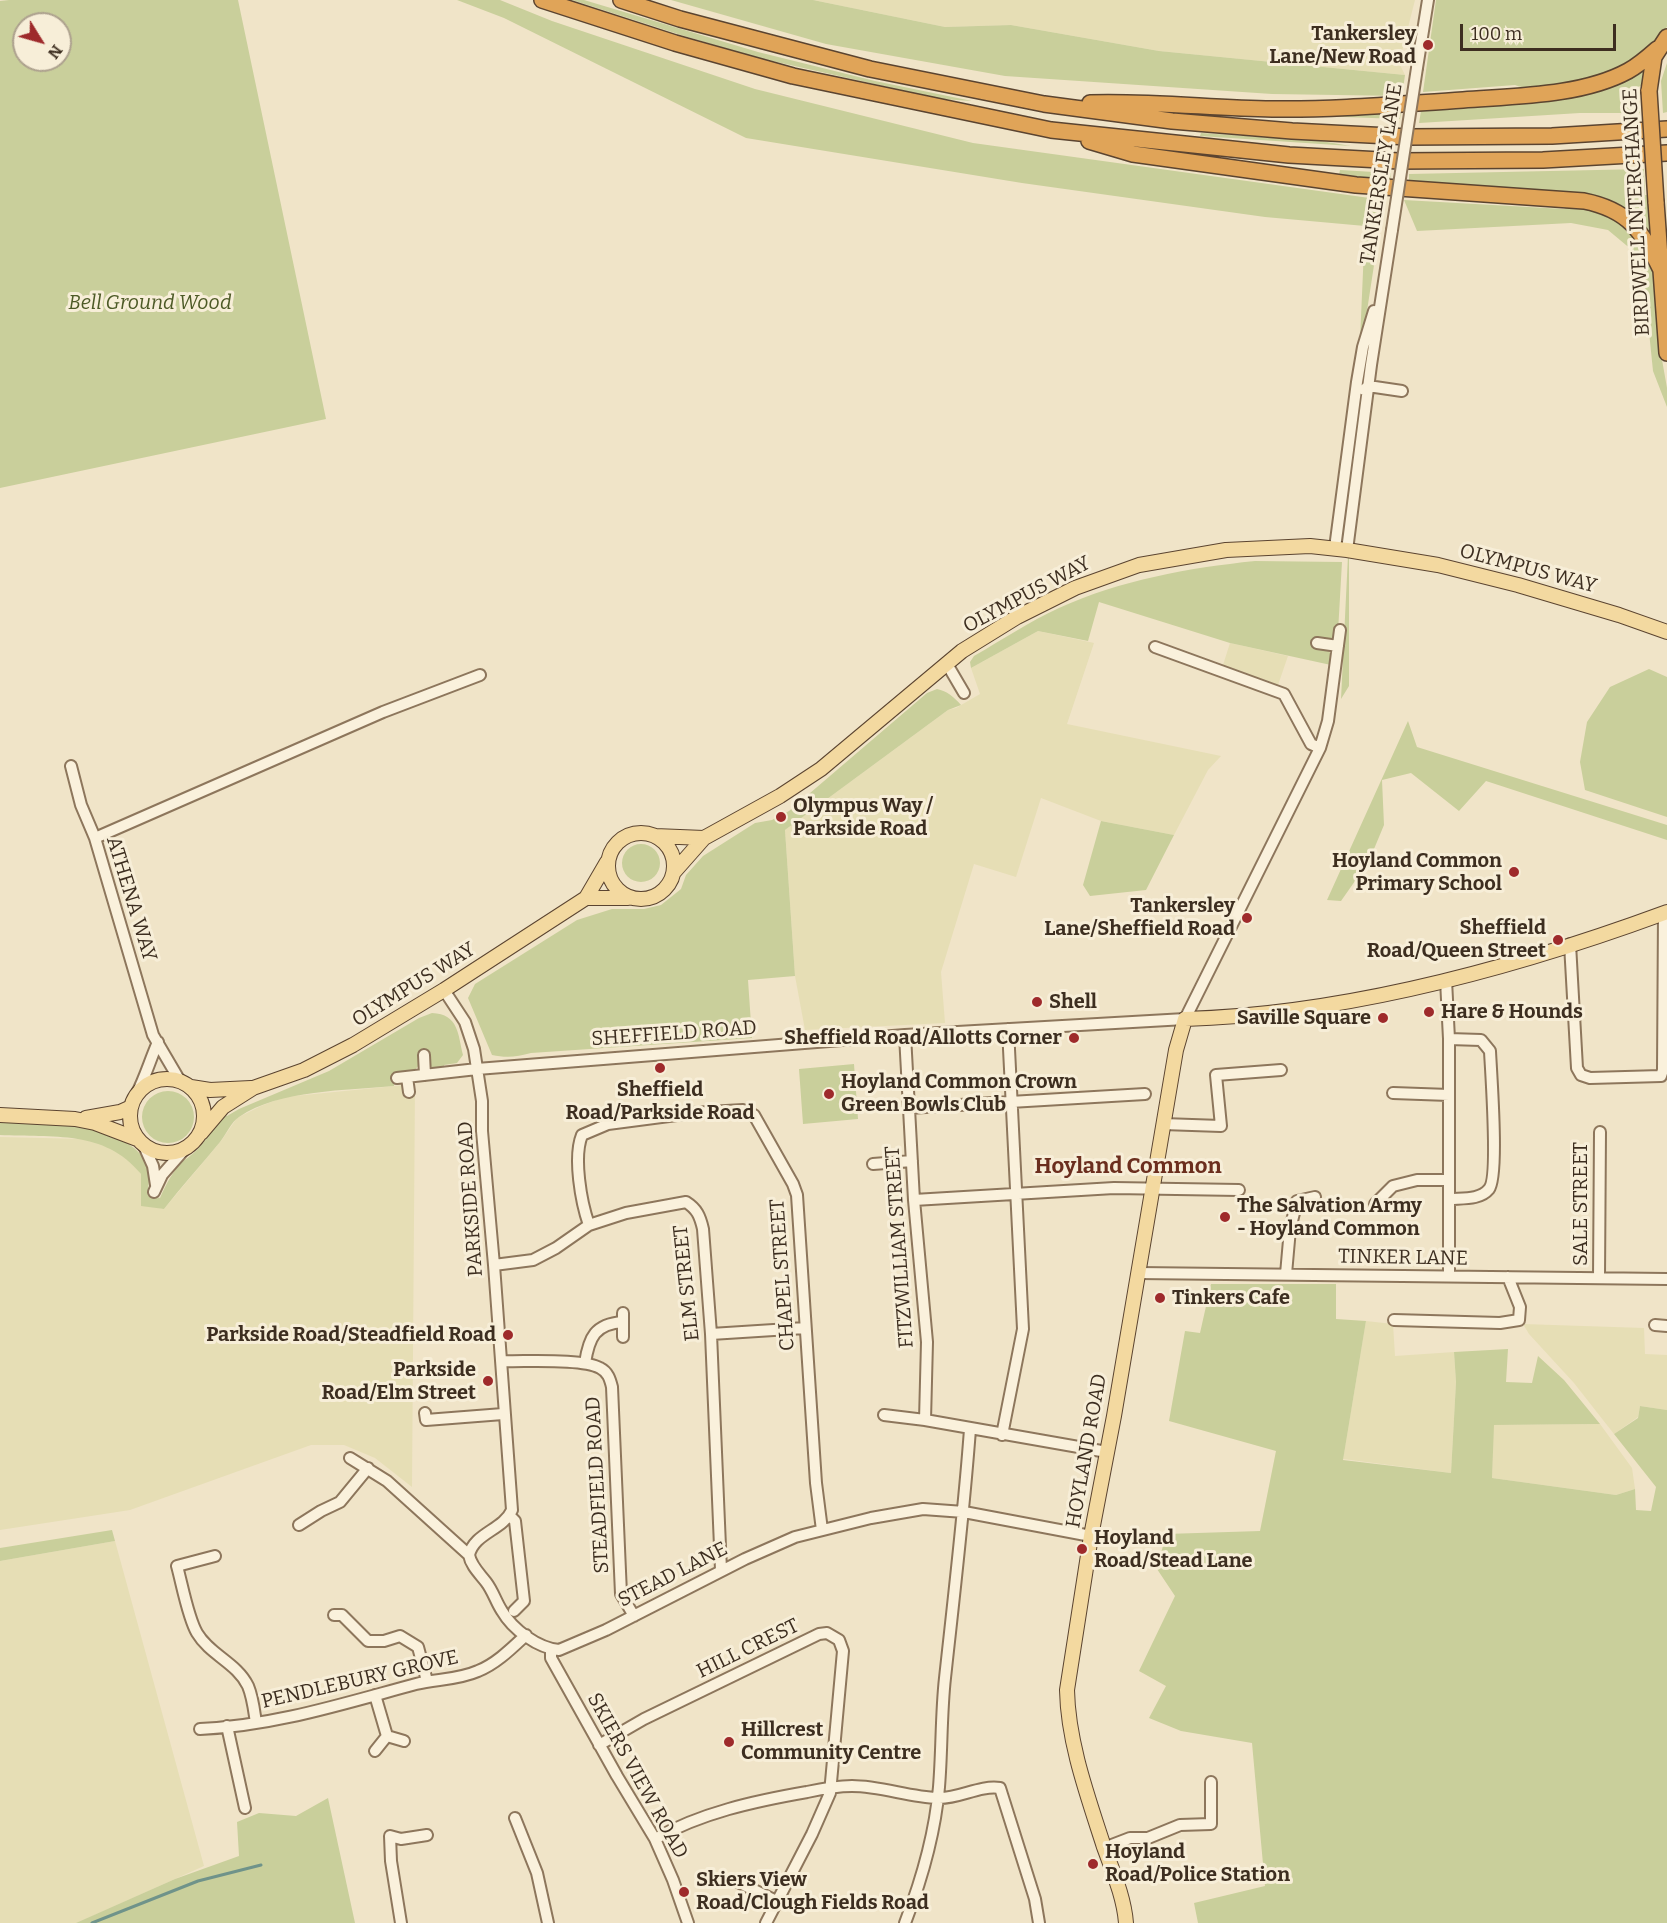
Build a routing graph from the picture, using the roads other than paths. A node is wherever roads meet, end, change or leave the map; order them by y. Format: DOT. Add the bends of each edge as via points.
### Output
graph roads {
  1 [pos="542,0"];
  2 [pos="621,0"];
  3 [pos="1428,0"];
  4 [pos="1662,43"];
  5 [pos="1044,104"];
  6 [pos="1667,129"];
  7 [pos="1051,130"];
  8 [pos="1667,153"];
  9 [pos="1661,270"];
  10 [pos="1383,282"];
  11 [pos="1667,353"];
  12 [pos="1368,387"];
  13 [pos="1402,391"];
  14 [pos="1354,405"];
  15 [pos="1341,549"];
  16 [pos="1340,630"];
  17 [pos="1667,632"];
  18 [pos="1317,643"];
  19 [pos="1338,646"];
  20 [pos="1155,647"];
  21 [pos="946,664"];
  22 [pos="480,675"];
  23 [pos="964,693"];
  24 [pos="1320,748"];
  25 [pos="71,766"];
  26 [pos="655,836"];
  27 [pos="95,838"];
  28 [pos="704,838"];
  29 [pos="607,862"];
  30 [pos="674,872"];
  31 [pos="586,898"];
  32 [pos="630,898"];
  33 [pos="1665,912"];
  34 [pos="1570,944"];
  35 [pos="1446,980"];
  36 [pos="1665,983"];
  37 [pos="444,990"];
  38 [pos="1185,1019"];
  39 [pos="1008,1029"];
  40 [pos="904,1035"];
  41 [pos="1449,1040"];
  42 [pos="158,1042"];
  43 [pos="424,1055"];
  44 [pos="477,1069"];
  45 [pos="1281,1070"];
  46 [pos="425,1075"];
  47 [pos="1664,1077"];
  48 [pos="186,1084"];
  49 [pos="253,1088"];
  50 [pos="409,1092"];
  51 [pos="1393,1093"];
  52 [pos="1145,1094"];
  53 [pos="1449,1095"];
  54 [pos="134,1101"];
  55 [pos="1012,1103"];
  56 [pos="909,1108"];
  57 [pos="0,1115"];
  58 [pos="75,1119"];
  59 [pos="1164,1124"];
  60 [pos="201,1132"];
  61 [pos="1600,1132"];
  62 [pos="141,1142"];
  63 [pos="184,1150"];
  64 [pos="912,1161"];
  65 [pos="873,1164"];
  66 [pos="1449,1180"];
  67 [pos="1152,1188"];
  68 [pos="1239,1190"];
  69 [pos="1015,1195"];
  70 [pos="1316,1197"];
  71 [pos="1450,1199"];
  72 [pos="914,1200"];
  73 [pos="1376,1204"];
  74 [pos="589,1225"];
  75 [pos="494,1265"];
  76 [pos="1138,1273"];
  77 [pos="1286,1274"];
  78 [pos="1449,1276"];
  79 [pos="1508,1277"];
  80 [pos="1599,1277"];
  81 [pos="1667,1279"];
  82 [pos="1394,1320"];
  83 [pos="805,1328"];
  84 [pos="711,1334"];
  85 [pos="623,1337"];
  86 [pos="501,1361"];
  87 [pos="585,1363"];
  88 [pos="426,1413"];
  89 [pos="503,1414"];
  90 [pos="884,1415"];
  91 [pos="925,1420"];
  92 [pos="970,1429"];
  93 [pos="1002,1435"];
  94 [pos="1107,1452"];
  95 [pos="350,1458"];
  96 [pos="368,1468"];
  97 [pos="964,1512"];
  98 [pos="509,1515"];
  99 [pos="299,1525"];
  100 [pos="822,1530"];
  101 [pos="1091,1536"];
  102 [pos="469,1555"];
  103 [pos="215,1556"];
  104 [pos="721,1570"];
  105 [pos="514,1611"];
  106 [pos="334,1615"];
  107 [pos="634,1616"];
  108 [pos="526,1635"];
  109 [pos="551,1649"];
  110 [pos="427,1682"];
  111 [pos="375,1695"];
  112 [pos="256,1723"];
  113 [pos="226,1726"];
  114 [pos="200,1729"];
  115 [pos="387,1736"];
  116 [pos="404,1741"];
  117 [pos="599,1745"];
  118 [pos="375,1751"];
  119 [pos="1211,1782"];
  120 [pos="831,1788"];
  121 [pos="938,1798"];
  122 [pos="245,1808"];
  123 [pos="515,1818"];
  124 [pos="428,1835"];
  125 [pos="655,1839"];
  126 [pos="1104,1848"];
  127 [pos="738,1882"];
  128 [pos="778,1902"];
  129 [pos="687,1922"];
  130 [pos="401,1923"];
  131 [pos="548,1923"];
  132 [pos="676,1923"];
  133 [pos="766,1923"];
  134 [pos="905,1923"];
  135 [pos="1039,1923"];
  136 [pos="1126,1923"];
  1 -- 7 [label="highway" via="793,76"];
  2 -- 5 [label="highway" via="870,69"];
  3 -- 10 [label="street, TANKERSLEY LANE, bridge"];
  4 -- 5 [label="highway" via="1629,70 1584,87 1487,98 1274,109 1123,102"];
  4 -- 9 [label="highway, BIRDWELL INTERCHANGE, bridge" via="1652,65 1649,91"];
  5 -- 6 [label="highway" via="1172,121 1409,137 1552,136"];
  7 -- 8 [label="highway" via="1289,155 1399,161 1543,160"];
  7 -- 9 [label="highway" via="1133,154 1285,176 1595,203 1612,209 1634,225"];
  9 -- 11 [label="highway, BIRDWELL INTERCHANGE"];
  10 -- 12 [label="street, TANKERSLEY LANE"];
  10 -- 14 [label="street, TANKERSLEY LANE" via="1364,347"];
  12 -- 13 [label="street"];
  12 -- 14 [label="street, TANKERSLEY LANE"];
  12 -- 15 [label="street, TANKERSLEY LANE"];
  14 -- 15 [label="street, TANKERSLEY LANE"];
  15 -- 17 [label="main road, OLYMPUS WAY" via="1438,565 1518,585"];
  15 -- 21 [label="main road, OLYMPUS WAY" via="1310,546 1226,550 1139,565 1075,588 1017,617"];
  16 -- 19 [label="street"];
  18 -- 19 [label="street"];
  19 -- 24 [label="street" via="1328,721"];
  20 -- 24 [label="street" via="1284,694 1311,744"];
  21 -- 23 [label="street"];
  21 -- 28 [label="main road, OLYMPUS WAY" via="821,769"];
  22 -- 27 [label="street" via="383,712"];
  24 -- 38 [label="street"];
  25 -- 27 [label="street, ATHENA WAY"];
  26 -- 28 [label="main road, OLYMPUS WAY"];
  26 -- 29 [label="main road, OLYMPUS WAY" via="634,833 624,837 616,843"];
  26 -- 30 [label="main road" via="670,850"];
  27 -- 42 [label="street, ATHENA WAY"];
  28 -- 30 [label="main road, OLYMPUS WAY"];
  29 -- 31 [label="main road, OLYMPUS WAY"];
  29 -- 32 [label="main road" via="612,884"];
  30 -- 32 [label="main road, OLYMPUS WAY" via="663,892 653,898"];
  31 -- 32 [label="main road, OLYMPUS WAY"];
  31 -- 37 [label="main road, OLYMPUS WAY"];
  33 -- 34 [label="main road, SHEFFIELD ROAD"];
  33 -- 36 [label="street"];
  34 -- 35 [label="main road, SHEFFIELD ROAD"];
  34 -- 47 [label="street" via="1577,1068 1581,1075"];
  35 -- 38 [label="main road, SHEFFIELD ROAD" via="1324,1005"];
  35 -- 41 [label="street"];
  36 -- 47 [label="street"];
  37 -- 44 [label="street, PARKSIDE ROAD" via="465,1022"];
  37 -- 49 [label="main road, OLYMPUS WAY" via="334,1055"];
  38 -- 39 [label="street, SHEFFIELD ROAD"];
  38 -- 59 [label="main road, HOYLAND ROAD"];
  39 -- 40 [label="street, SHEFFIELD ROAD"];
  39 -- 55 [label="street"];
  40 -- 44 [label="street, SHEFFIELD ROAD"];
  40 -- 56 [label="street, FITZWILLIAM STREET"];
  41 -- 53 [label="street"];
  41 -- 71 [label="street" via="1481,1040 1490,1051 1494,1163 1491,1187 1484,1194"];
  42 -- 48 [label="street, ATHENA WAY"];
  42 -- 54 [label="street"];
  43 -- 46 [label="street"];
  44 -- 46 [label="street, SHEFFIELD ROAD"];
  44 -- 75 [label="street, PARKSIDE ROAD"];
  45 -- 59 [label="street" via="1216,1075 1221,1126"];
  46 -- 50 [label="street, SHEFFIELD ROAD" via="402,1078"];
  48 -- 49 [label="main road, OLYMPUS WAY" via="210,1090"];
  48 -- 54 [label="main road, OLYMPUS WAY" via="168,1079 156,1081 145,1086"];
  48 -- 60 [label="main road" via="204,1108"];
  49 -- 60 [label="main road, OLYMPUS WAY" via="223,1107"];
  51 -- 53 [label="street"];
  52 -- 55 [label="street"];
  53 -- 66 [label="street"];
  54 -- 58 [label="main road" via="101,1116"];
  54 -- 62 [label="main road" via="130,1119"];
  55 -- 56 [label="street"];
  55 -- 69 [label="street"];
  56 -- 64 [label="street, FITZWILLIAM STREET"];
  57 -- 58 [label="main road"];
  58 -- 62 [label="main road"];
  59 -- 67 [label="main road, HOYLAND ROAD"];
  60 -- 63 [label="main road, OLYMPUS WAY"];
  61 -- 80 [label="street, SALE STREET"];
  62 -- 63 [label="main road" via="164,1154"];
  62 -- 63 [label="street" via="153,1166 155,1189"];
  64 -- 65 [label="street"];
  64 -- 72 [label="street, FITZWILLIAM STREET"];
  66 -- 71 [label="street"];
  66 -- 73 [label="street" via="1417,1180 1393,1186"];
  67 -- 68 [label="street"];
  67 -- 69 [label="street"];
  67 -- 76 [label="main road, HOYLAND ROAD"];
  69 -- 72 [label="street"];
  69 -- 93 [label="street" via="1023,1329"];
  70 -- 77 [label="street" via="1297,1201"];
  71 -- 78 [label="street"];
  72 -- 91 [label="street, FITZWILLIAM STREET" via="927,1342"];
  74 -- 75 [label="street, ELM STREET" via="533,1260"];
  74 -- 83 [label="street, CHAPEL STREET" via="579,1169 578,1144 582,1135 608,1124 692,1113 743,1110 754,1115 796,1195"];
  74 -- 84 [label="street, ELM STREET" via="652,1208 686,1203 694,1208 703,1229"];
  75 -- 86 [label="street, PARKSIDE ROAD"];
  76 -- 77 [label="street, TINKER LANE"];
  76 -- 94 [label="main road, HOYLAND ROAD"];
  77 -- 78 [label="street, TINKER LANE"];
  78 -- 79 [label="street, TINKER LANE"];
  79 -- 80 [label="street, TINKER LANE"];
  79 -- 82 [label="street" via="1520,1306 1519,1320"];
  80 -- 81 [label="street, TINKER LANE"];
  83 -- 84 [label="street"];
  83 -- 100 [label="street, CHAPEL STREET"];
  84 -- 104 [label="street, ELM STREET"];
  85 -- 87 [label="street" via="623,1318 609,1323 596,1332"];
  86 -- 87 [label="street"];
  86 -- 89 [label="street, PARKSIDE ROAD"];
  87 -- 107 [label="street, STEADFIELD ROAD" via="606,1372 612,1387 621,1594"];
  88 -- 89 [label="street" via="426,1420"];
  89 -- 98 [label="street, PARKSIDE ROAD" via="512,1510"];
  90 -- 91 [label="street"];
  91 -- 92 [label="street"];
  92 -- 93 [label="street"];
  92 -- 97 [label="street"];
  93 -- 94 [label="street"];
  94 -- 101 [label="main road, HOYLAND ROAD"];
  95 -- 96 [label="street"];
  96 -- 99 [label="street" via="340,1502"];
  96 -- 102 [label="street"];
  97 -- 100 [label="street, STEAD LANE" via="923,1509"];
  97 -- 101 [label="street, STEAD LANE"];
  97 -- 121 [label="street" via="945,1680"];
  98 -- 102 [label="street" via="475,1542"];
  98 -- 105 [label="street, PARKSIDE ROAD" via="514,1521 524,1601"];
  100 -- 104 [label="street, STEAD LANE" via="795,1537"];
  101 -- 126 [label="main road, HOYLAND ROAD" via="1067,1690 1068,1714"];
  102 -- 108 [label="street" via="503,1613"];
  103 -- 112 [label="street" via="177,1566 195,1631 205,1646 239,1672 254,1703"];
  104 -- 107 [label="street, STEAD LANE"];
  106 -- 110 [label="street" via="342,1615 368,1641 400,1636 418,1647"];
  107 -- 109 [label="street, STEAD LANE" via="566,1649"];
  108 -- 109 [label="street"];
  108 -- 110 [label="street, PENDLEBURY GROVE" via="480,1671"];
  109 -- 117 [label="street, SKIERS VIEW ROAD" via="551,1658"];
  110 -- 111 [label="street, PENDLEBURY GROVE"];
  111 -- 112 [label="street, PENDLEBURY GROVE"];
  111 -- 115 [label="street"];
  112 -- 113 [label="street, PENDLEBURY GROVE"];
  113 -- 114 [label="street, PENDLEBURY GROVE"];
  113 -- 122 [label="street"];
  115 -- 116 [label="street"];
  115 -- 118 [label="street"];
  117 -- 120 [label="street, HILL CREST" via="644,1719 827,1633 839,1641 843,1651"];
  117 -- 125 [label="street, SKIERS VIEW ROAD"];
  119 -- 126 [label="street" via="1210,1824 1180,1825 1148,1838 1130,1838"];
  120 -- 121 [label="street" via="876,1787"];
  120 -- 125 [label="street" via="729,1809"];
  120 -- 128 [label="street, HILL CREST"];
  121 -- 134 [label="street" via="930,1847"];
  121 -- 135 [label="street" via="1000,1788"];
  123 -- 131 [label="street" via="537,1872"];
  124 -- 130 [label="street" via="401,1839 390,1836"];
  125 -- 129 [label="street, SKIERS VIEW ROAD"];
  126 -- 136 [label="main road, HOYLAND ROAD"];
  127 -- 128 [label="street"];
  128 -- 133 [label="street, HILL CREST"];
  129 -- 132 [label="street"];
}
